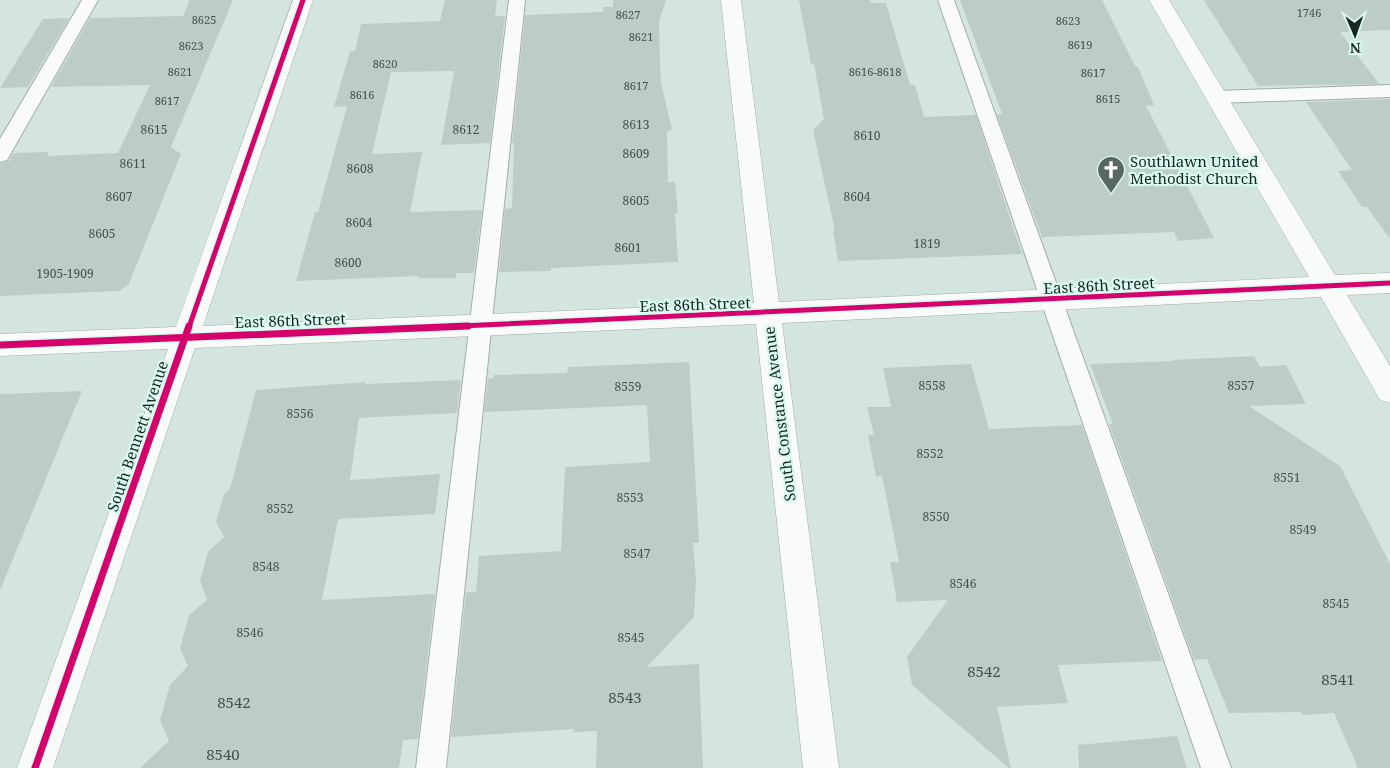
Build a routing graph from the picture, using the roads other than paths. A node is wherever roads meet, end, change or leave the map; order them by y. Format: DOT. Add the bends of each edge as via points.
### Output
graph roads {
  1 [pos="90,0"];
  2 [pos="303,0"];
  3 [pos="517,0"];
  4 [pos="731,0"];
  5 [pos="946,0"];
  6 [pos="1160,0"];
  7 [pos="1390,91"];
  8 [pos="1217,97"];
  9 [pos="0,155"];
  10 [pos="1390,283"];
  11 [pos="1328,286"];
  12 [pos="1051,300"];
  13 [pos="768,313"];
  14 [pos="481,325"];
  15 [pos="184,337"];
  16 [pos="0,345"];
  17 [pos="1390,391"];
  18 [pos="35,768"];
  19 [pos="431,768"];
  20 [pos="821,768"];
  21 [pos="1216,768"];
  1 -- 9 [label="lane"];
  2 -- 15 [label="street, South Bennett Avenue"];
  3 -- 14 [label="lane"];
  4 -- 13 [label="street, South Constance Avenue"];
  5 -- 12 [label="lane"];
  6 -- 8 [label="street"];
  7 -- 8 [label="lane"];
  8 -- 11 [label="street"];
  10 -- 11 [label="street, East 86th Street"];
  11 -- 12 [label="street, East 86th Street"];
  11 -- 17 [label="street"];
  12 -- 13 [label="street, East 86th Street"];
  12 -- 21 [label="lane"];
  13 -- 14 [label="street, East 86th Street"];
  13 -- 20 [label="street, South Constance Avenue"];
  14 -- 15 [label="street, East 86th Street"];
  14 -- 19 [label="lane"];
  15 -- 16 [label="street, East 86th Street"];
  15 -- 18 [label="street, South Bennett Avenue"];
}
